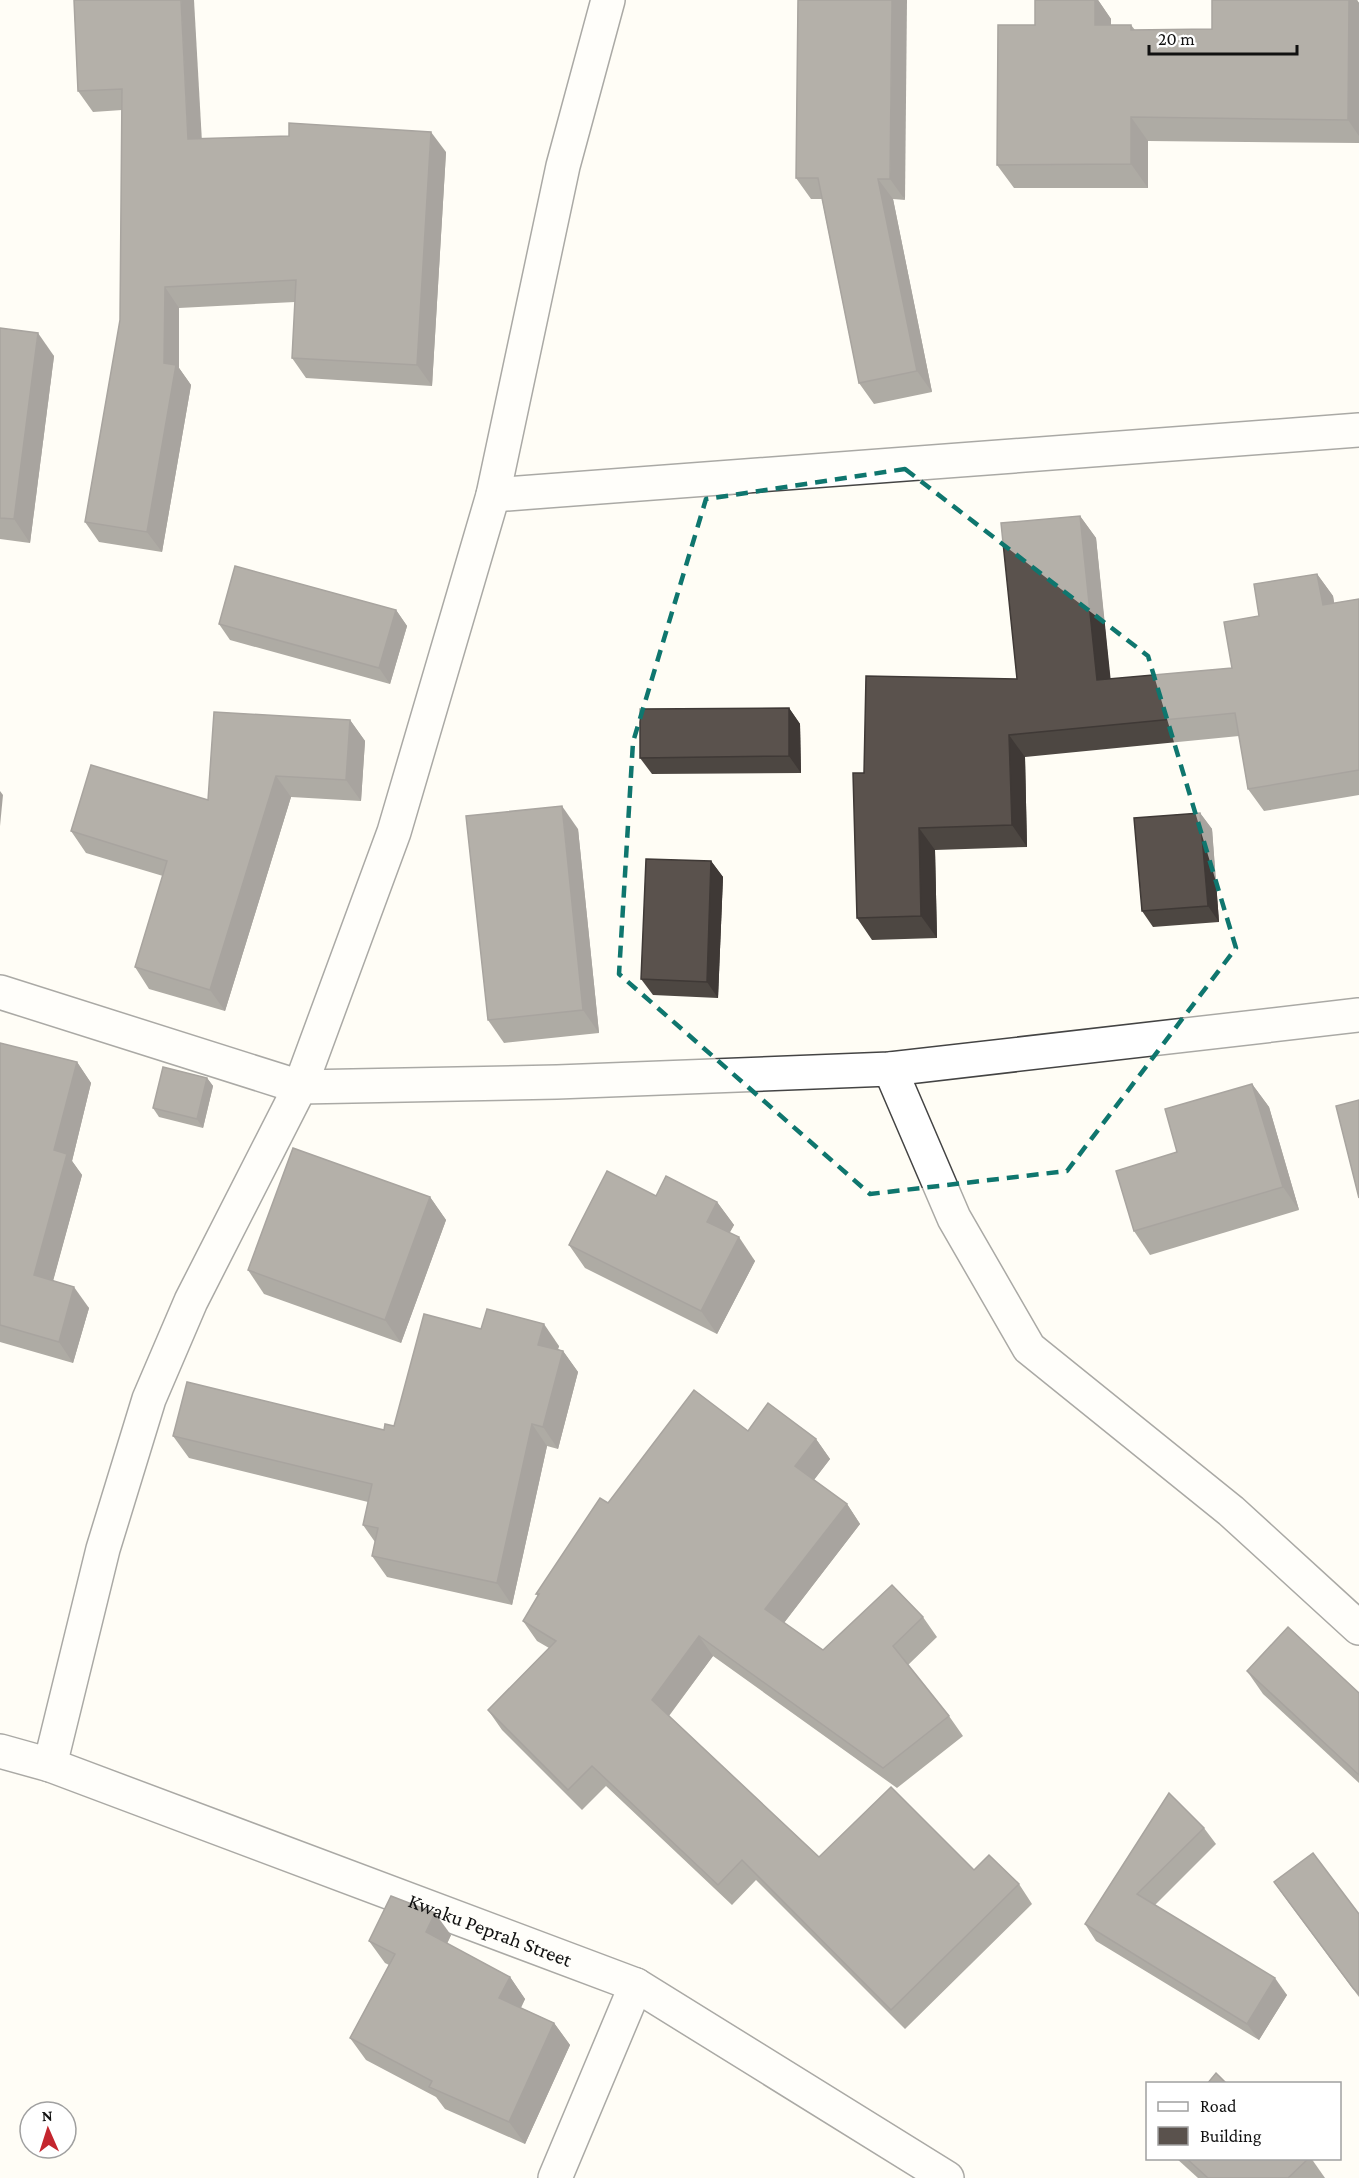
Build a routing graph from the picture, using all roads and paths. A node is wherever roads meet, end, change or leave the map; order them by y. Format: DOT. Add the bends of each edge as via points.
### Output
graph roads {
  1 [pos="608,0"];
  2 [pos="1359,430"];
  3 [pos="493,495"];
  4 [pos="0,992"];
  5 [pos="1359,1015"];
  6 [pos="890,1069"];
  7 [pos="300,1087"];
  8 [pos="1359,1628"];
  9 [pos="0,1751"];
  10 [pos="50,1765"];
  11 [pos="636,1985"];
  12 [pos="555,2178"];
  13 [pos="947,2178"];
  1 -- 3 [label="street" via="564,166"];
  2 -- 3 [label="street"];
  3 -- 7 [label="street" via="394,832"];
  4 -- 7 [label="street"];
  5 -- 6 [label="street"];
  6 -- 7 [label="street"];
  6 -- 8 [label="street" via="954,1218 1029,1348 1231,1511"];
  7 -- 10 [label="street" via="191,1301 149,1399 103,1549"];
  9 -- 10 [label="street, Kwaku Peprah Street"];
  10 -- 11 [label="street, Kwaku Peprah Street"];
  11 -- 12 [label="street"];
  11 -- 13 [label="street, Kwaku Peprah Street"];
}
